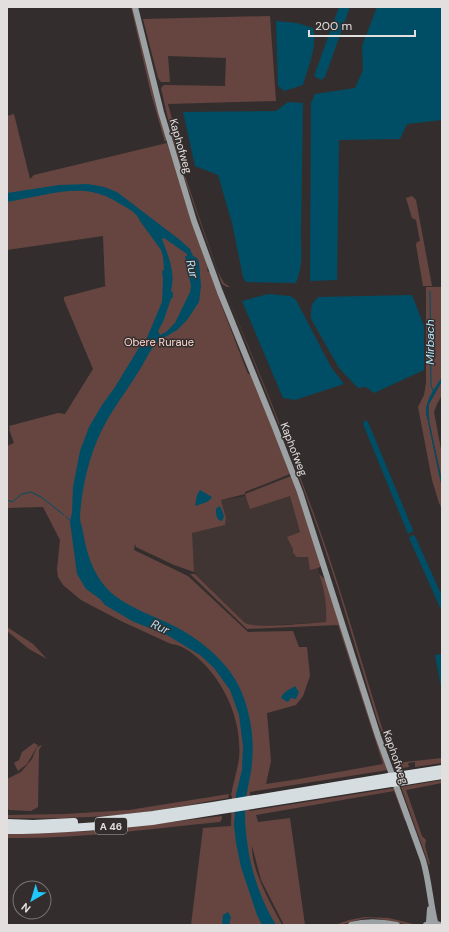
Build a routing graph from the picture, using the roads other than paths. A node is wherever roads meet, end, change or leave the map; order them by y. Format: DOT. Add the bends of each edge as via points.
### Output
graph roads {
  1 [pos="135,7"];
  2 [pos="442,769"];
  3 [pos="442,775"];
  4 [pos="394,779"];
  5 [pos="214,809"];
  6 [pos="7,823"];
  7 [pos="7,830"];
  8 [pos="432,924"];
  9 [pos="351,925"];
  10 [pos="397,925"];
  1 -- 8 [label="main road, Kaphofweg" via="161,112 194,221 300,492 378,736 423,860 428,880"];
  2 -- 4 [label="highway, A 46"];
  3 -- 4 [label="highway, A 46"];
  4 -- 5 [label="highway, A 46"];
  5 -- 6 [label="highway, A 46" via="111,820"];
  5 -- 7 [label="highway, A 46" via="112,826"];
  9 -- 10 [label="main road" via="377,922"];
}
